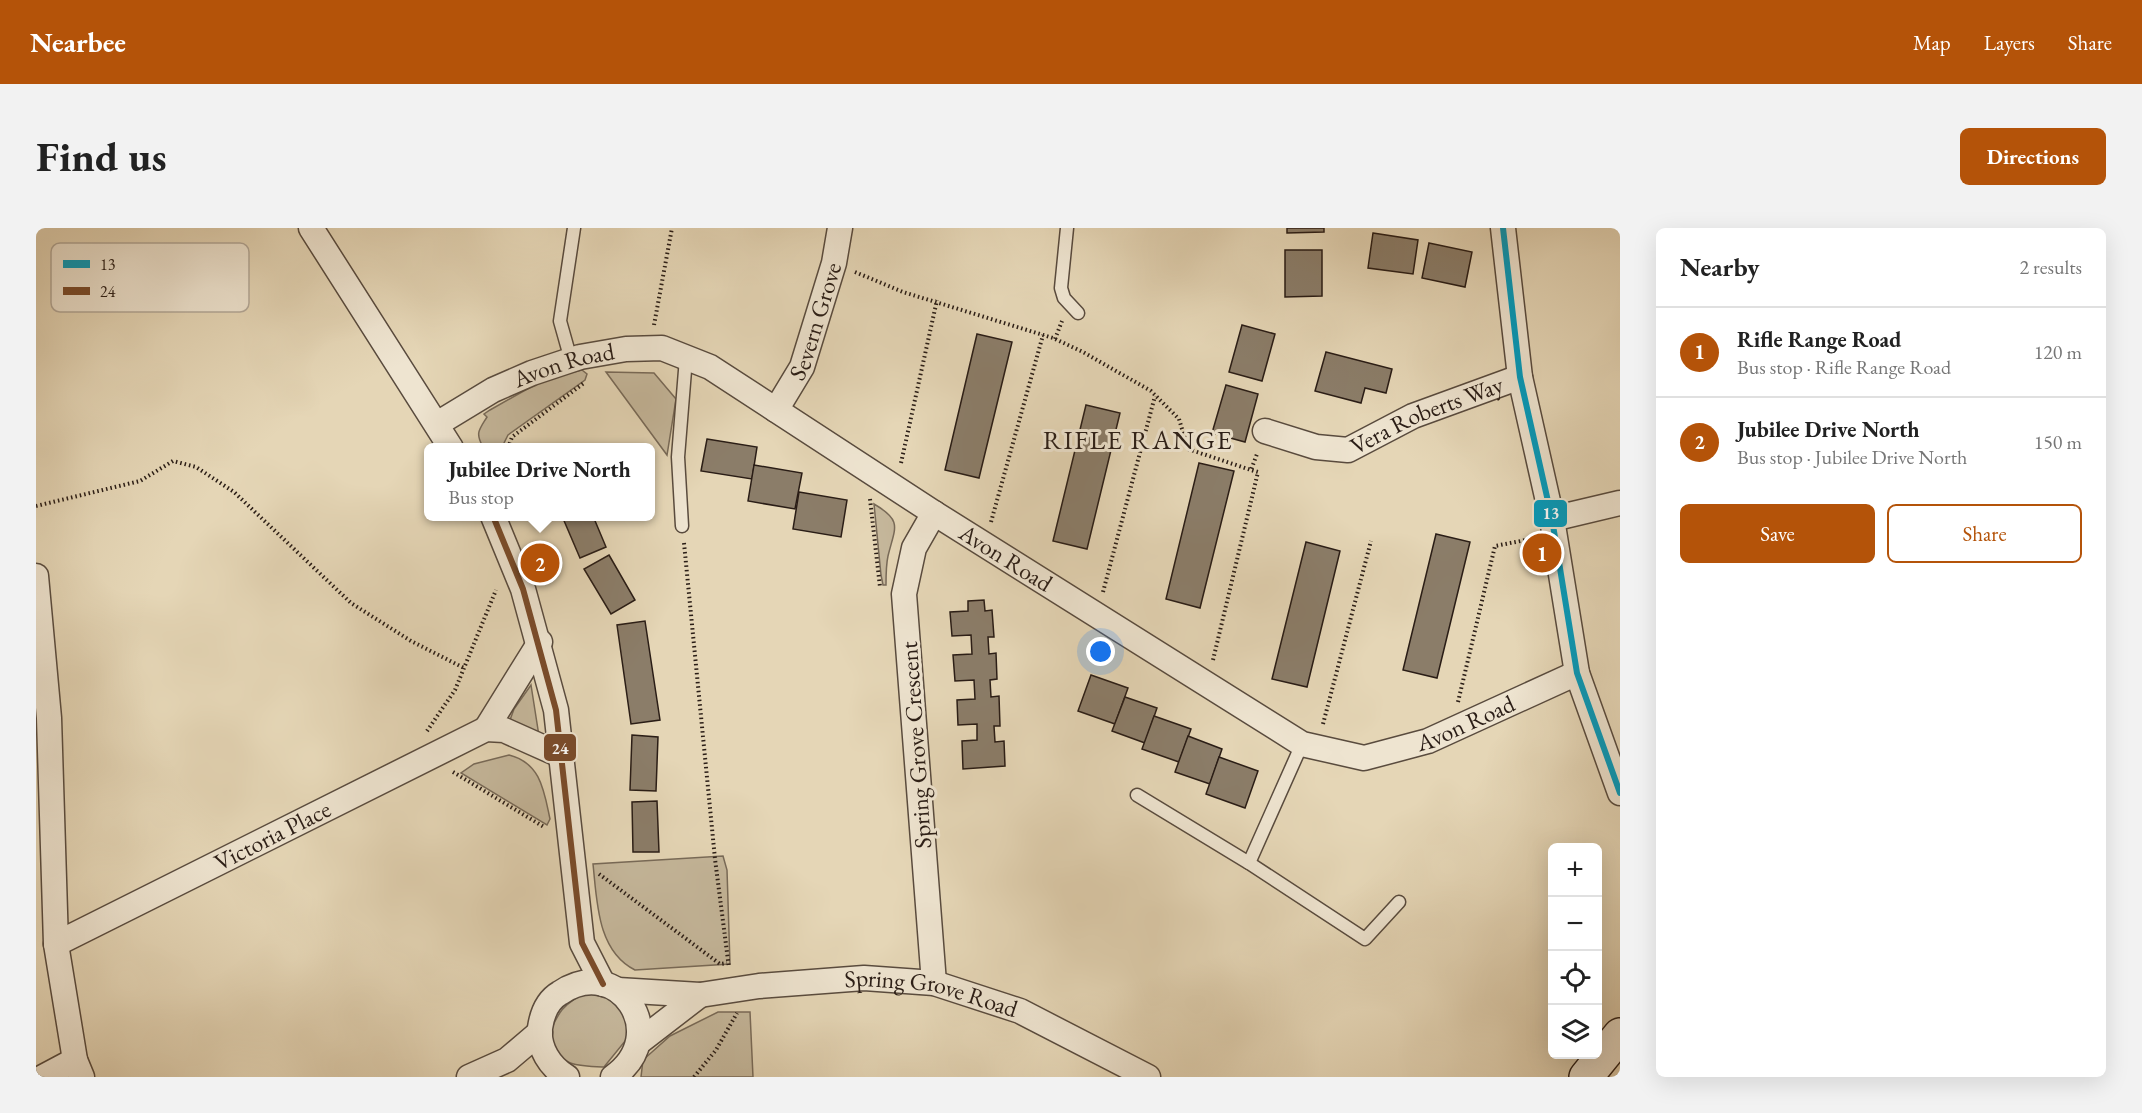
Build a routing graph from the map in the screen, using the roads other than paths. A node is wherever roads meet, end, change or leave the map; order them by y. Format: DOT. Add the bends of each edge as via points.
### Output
graph roads {
  1 [pos="311,228"];
  2 [pos="574,228"];
  3 [pos="840,228"];
  4 [pos="1067,228"];
  5 [pos="1503,228"];
  6 [pos="1078,313"];
  7 [pos="686,358"];
  8 [pos="571,360"];
  9 [pos="1521,376"];
  10 [pos="776,410"];
  11 [pos="437,424"];
  12 [pos="1265,431"];
  13 [pos="449,443"];
  14 [pos="1620,502"];
  15 [pos="934,513"];
  16 [pos="495,521"];
  17 [pos="682,526"];
  18 [pos="1554,527"];
  19 [pos="36,576"];
  20 [pos="540,642"];
  21 [pos="1577,673"];
  22 [pos="486,729"];
  23 [pos="1310,746"];
  24 [pos="560,755"];
  25 [pos="1620,793"];
  26 [pos="1137,795"];
  27 [pos="1249,863"];
  28 [pos="1399,902"];
  29 [pos="582,943"];
  30 [pos="56,944"];
  31 [pos="934,983"];
  32 [pos="610,987"];
  33 [pos="567,988"];
  34 [pos="700,995"];
  35 [pos="540,1032"];
  36 [pos="1620,1035"];
  37 [pos="639,1042"];
  38 [pos="507,1060"];
  39 [pos="78,1069"];
  40 [pos="621,1074"];
  41 [pos="43,1077"];
  42 [pos="469,1077"];
  43 [pos="565,1077"];
  44 [pos="1148,1077"];
  45 [pos="1586,1077"];
  1 -- 11 [label="street"];
  2 -- 8 [label="lane" via="560,321"];
  3 -- 10 [label="street, Severn Grove" via="834,263 802,367"];
  4 -- 6 [label="lane" via="1061,288 1064,298"];
  5 -- 9 [label="street"];
  7 -- 8 [label="street, Avon Road" via="662,348 650,348"];
  7 -- 10 [label="street, Avon Road" via="710,368"];
  7 -- 17 [label="lane" via="678,457"];
  8 -- 11 [label="street, Avon Road" via="494,390"];
  9 -- 12 [label="street, Vera Roberts Way" via="1413,416 1348,450 1316,447"];
  9 -- 18 [label="street"];
  10 -- 15 [label="street, Avon Road"];
  11 -- 13 [label="street"];
  14 -- 18 [label="street"];
  15 -- 23 [label="street, Avon Road"];
  15 -- 31 [label="street, Spring Grove Crescent" via="914,548 904,594"];
  16 -- 20 [label="street"];
  18 -- 21 [label="street"];
  19 -- 30 [label="street" via="49,718"];
  20 -- 22 [label="street"];
  20 -- 24 [label="street" via="556,710"];
  21 -- 23 [label="street, Avon Road" via="1428,741 1364,758"];
  21 -- 25 [label="street"];
  22 -- 24 [label="street" via="504,730"];
  22 -- 30 [label="street, Victoria Place"];
  23 -- 27 [label="lane"];
  24 -- 29 [label="street"];
  26 -- 27 [label="lane"];
  27 -- 28 [label="lane" via="1365,939"];
  29 -- 32 [label="street"];
  29 -- 33 [label="street"];
  30 -- 39 [label="street"];
  31 -- 34 [label="street, Spring Grove Road" via="864,978"];
  31 -- 44 [label="street, Spring Grove Road" via="1020,1011"];
  32 -- 33 [label="street, Spring Grove Road" via="591,982"];
  32 -- 34 [label="street, Spring Grove Road"];
  32 -- 37 [label="street" via="629,1000 636,1013"];
  33 -- 35 [label="street" via="547,1006"];
  34 -- 37 [label="street, Spring Grove Road"];
  35 -- 38 [label="street"];
  35 -- 43 [label="street" via="548,1060"];
  36 -- 45 [label="main road"];
  37 -- 40 [label="street"];
  38 -- 42 [label="street"];
  38 -- 43 [label="street"];
  39 -- 41 [label="street"];
}
